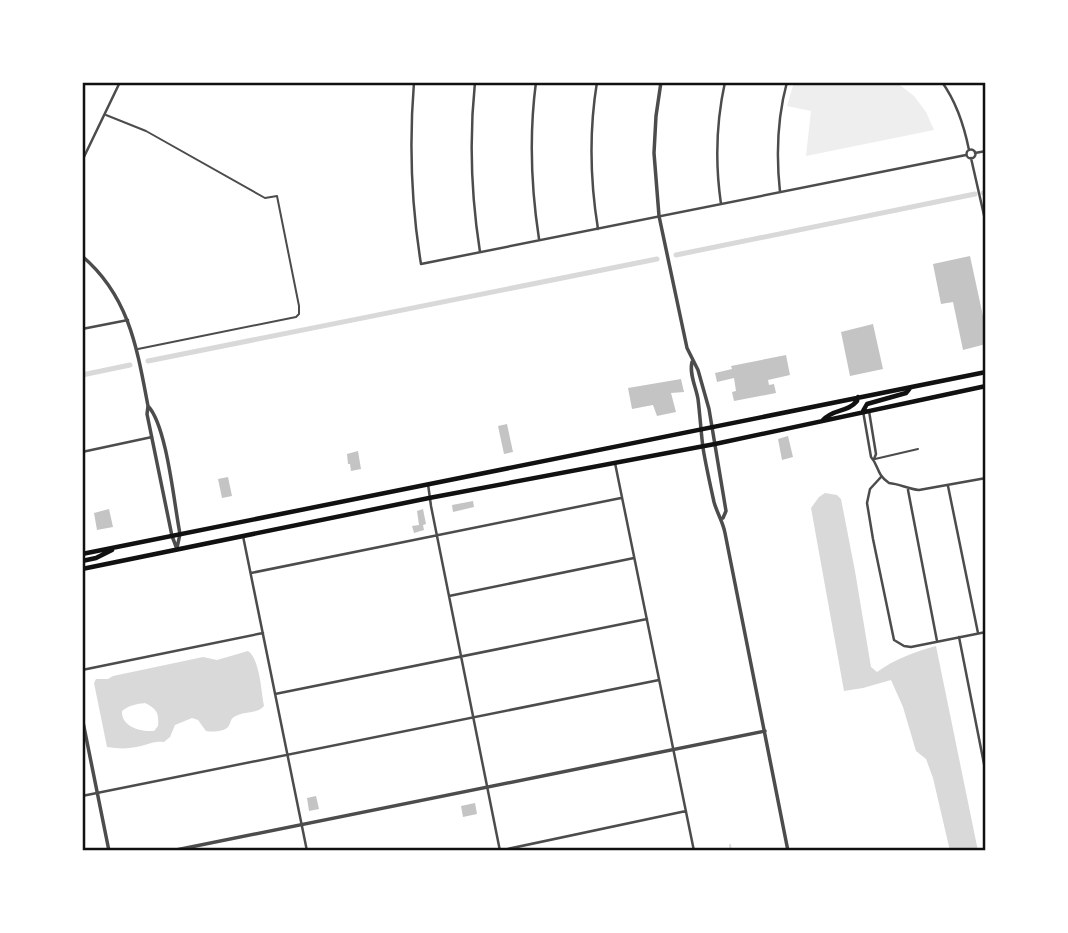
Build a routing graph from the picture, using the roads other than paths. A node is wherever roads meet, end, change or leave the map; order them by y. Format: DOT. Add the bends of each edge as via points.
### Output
graph roads {
  1 [pos="120,82"];
  2 [pos="414,82"];
  3 [pos="475,82"];
  4 [pos="536,82"];
  5 [pos="597,82"];
  6 [pos="661,82"];
  7 [pos="724,82"];
  8 [pos="787,82"];
  9 [pos="942,82"];
  10 [pos="104,115"];
  11 [pos="969,150"];
  12 [pos="986,151"];
  13 [pos="975,153"];
  14 [pos="966,155"];
  15 [pos="971,158"];
  16 [pos="82,161"];
  17 [pos="780,192"];
  18 [pos="721,204"];
  19 [pos="659,216"];
  20 [pos="986,224"];
  21 [pos="598,229"];
  22 [pos="539,241"];
  23 [pos="480,253"];
  24 [pos="82,256"];
  25 [pos="128,320"];
  26 [pos="82,329"];
  27 [pos="137,350"];
  28 [pos="692,362"];
  29 [pos="986,372"];
  30 [pos="986,386"];
  31 [pos="910,387"];
  32 [pos="858,397"];
  33 [pos="148,406"];
  34 [pos="866,411"];
  35 [pos="822,421"];
  36 [pos="712,427"];
  37 [pos="702,429"];
  38 [pos="152,437"];
  39 [pos="715,444"];
  40 [pos="703,446"];
  41 [pos="918,449"];
  42 [pos="82,452"];
  43 [pos="874,459"];
  44 [pos="615,463"];
  45 [pos="158,468"];
  46 [pos="170,477"];
  47 [pos="881,477"];
  48 [pos="986,478"];
  49 [pos="428,484"];
  50 [pos="948,484"];
  51 [pos="908,489"];
  52 [pos="622,497"];
  53 [pos="429,498"];
  54 [pos="722,519"];
  55 [pos="180,534"];
  56 [pos="436,535"];
  57 [pos="172,536"];
  58 [pos="243,536"];
  59 [pos="120,547"];
  60 [pos="177,550"];
  61 [pos="82,554"];
  62 [pos="634,558"];
  63 [pos="82,561"];
  64 [pos="82,569"];
  65 [pos="251,573"];
  66 [pos="449,596"];
  67 [pos="647,619"];
  68 [pos="986,632"];
  69 [pos="263,633"];
  70 [pos="978,634"];
  71 [pos="959,637"];
  72 [pos="937,641"];
  73 [pos="461,657"];
  74 [pos="82,670"];
  75 [pos="659,680"];
  76 [pos="275,694"];
  77 [pos="82,718"];
  78 [pos="473,718"];
  79 [pos="765,731"];
  80 [pos="84,733"];
  81 [pos="673,750"];
  82 [pos="288,755"];
  83 [pos="986,774"];
  84 [pos="488,787"];
  85 [pos="98,793"];
  86 [pos="82,796"];
  87 [pos="686,811"];
  88 [pos="302,824"];
  89 [pos="499,850"];
  90 [pos="109,851"];
  91 [pos="170,851"];
  92 [pos="307,851"];
  93 [pos="694,851"];
  94 [pos="788,851"];
  1 -- 10 [label="street"];
  2 -- 23 [label="street" via="411,183 421,264"];
  3 -- 23 [label="street" via="471,174"];
  4 -- 22 [label="street" via="531,169"];
  5 -- 21 [label="street" via="591,148"];
  6 -- 19 [label="street" via="654,153"];
  7 -- 18 [label="street" via="717,137"];
  8 -- 17 [label="street" via="777,136"];
  9 -- 11 [label="street" via="960,114"];
  10 -- 16 [label="street"];
  10 -- 27 [label="lane" via="146,131 265,198 277,196 299,306 296,317"];
  11 -- 13 [label="street"];
  11 -- 14 [label="street"];
  12 -- 13 [label="street"];
  13 -- 15 [label="street"];
  14 -- 15 [label="street"];
  14 -- 17 [label="street"];
  15 -- 20 [label="street"];
  17 -- 18 [label="street"];
  18 -- 19 [label="street"];
  19 -- 21 [label="street"];
  19 -- 28 [label="street"];
  21 -- 22 [label="street"];
  22 -- 23 [label="street"];
  24 -- 25 [label="street" via="110,286"];
  25 -- 26 [label="street"];
  25 -- 27 [label="street"];
  27 -- 33 [label="street"];
  28 -- 36 [label="street"];
  28 -- 37 [label="street"];
  29 -- 31 [label="main road"];
  30 -- 34 [label="main road"];
  31 -- 32 [label="main road"];
  31 -- 34 [label="main road" via="906,393 867,404"];
  32 -- 35 [label="main road" via="851,407 829,413"];
  32 -- 36 [label="main road"];
  33 -- 38 [label="street"];
  33 -- 46 [label="street" via="154,412"];
  34 -- 35 [label="main road"];
  34 -- 43 [label="street"];
  35 -- 39 [label="main road"];
  36 -- 37 [label="main road"];
  36 -- 39 [label="street"];
  37 -- 40 [label="street"];
  37 -- 49 [label="main road"];
  38 -- 42 [label="street"];
  38 -- 45 [label="street"];
  39 -- 40 [label="main road"];
  39 -- 54 [label="street" via="726,511"];
  40 -- 44 [label="main road"];
  40 -- 54 [label="street"];
  41 -- 43 [label="lane"];
  43 -- 47 [label="street"];
  44 -- 52 [label="street"];
  44 -- 53 [label="main road"];
  45 -- 46 [label="street"];
  45 -- 57 [label="street"];
  46 -- 55 [label="street"];
  47 -- 51 [label="street"];
  47 -- 72 [label="street" via="870,489 867,503 893,636 907,647"];
  48 -- 50 [label="street"];
  49 -- 53 [label="street"];
  49 -- 55 [label="main road"];
  50 -- 51 [label="street"];
  50 -- 70 [label="street"];
  51 -- 72 [label="street"];
  52 -- 56 [label="street"];
  52 -- 62 [label="street"];
  53 -- 56 [label="street"];
  53 -- 58 [label="main road"];
  54 -- 79 [label="street"];
  55 -- 57 [label="main road"];
  55 -- 60 [label="street"];
  56 -- 65 [label="street"];
  56 -- 66 [label="street"];
  57 -- 59 [label="main road"];
  57 -- 60 [label="street"];
  58 -- 60 [label="main road"];
  58 -- 65 [label="street"];
  59 -- 61 [label="main road"];
  59 -- 63 [label="main road"];
  60 -- 64 [label="main road"];
  62 -- 66 [label="street"];
  62 -- 67 [label="street"];
  65 -- 69 [label="street"];
  66 -- 73 [label="street"];
  67 -- 73 [label="street"];
  67 -- 75 [label="street"];
  68 -- 70 [label="street"];
  69 -- 74 [label="street"];
  69 -- 76 [label="street"];
  70 -- 71 [label="street"];
  71 -- 72 [label="street"];
  71 -- 83 [label="street"];
  73 -- 76 [label="street"];
  73 -- 78 [label="street"];
  75 -- 78 [label="street"];
  75 -- 81 [label="street"];
  76 -- 82 [label="street"];
  77 -- 80 [label="street"];
  78 -- 82 [label="street"];
  78 -- 84 [label="street"];
  79 -- 81 [label="street"];
  79 -- 94 [label="street"];
  80 -- 85 [label="street"];
  81 -- 84 [label="street"];
  81 -- 87 [label="street"];
  82 -- 85 [label="street"];
  82 -- 88 [label="street"];
  84 -- 88 [label="street"];
  84 -- 89 [label="street"];
  85 -- 86 [label="street"];
  85 -- 90 [label="street"];
  87 -- 89 [label="street"];
  87 -- 93 [label="street"];
  88 -- 91 [label="street"];
  88 -- 92 [label="street"];
}
